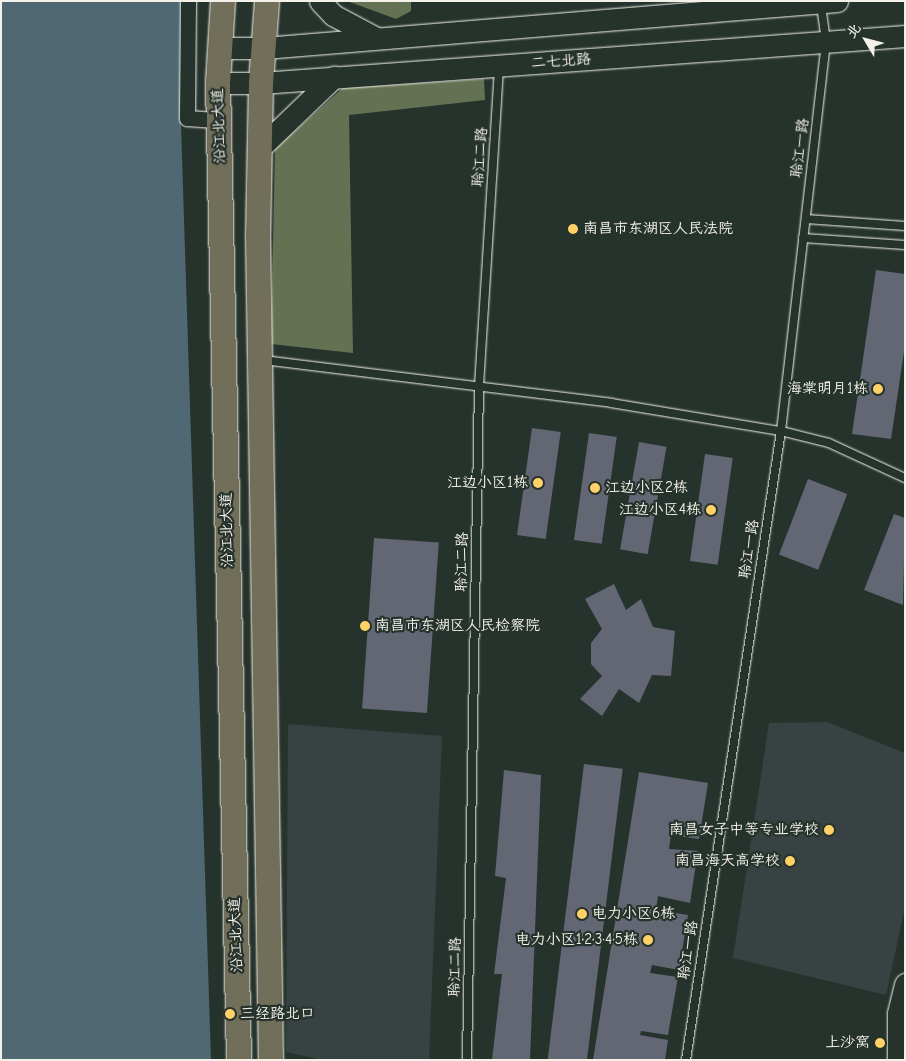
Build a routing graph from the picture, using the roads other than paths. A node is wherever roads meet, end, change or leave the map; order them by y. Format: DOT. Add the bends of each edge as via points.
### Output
graph roads {
  1 [pos="188,1"];
  2 [pos="223,1"];
  3 [pos="268,1"];
  4 [pos="320,1"];
  5 [pos="826,2"];
  6 [pos="905,36"];
  7 [pos="376,38"];
  8 [pos="826,41"];
  9 [pos="219,48"];
  10 [pos="264,48"];
  11 [pos="500,65"];
  12 [pos="334,77"];
  13 [pos="218,83"];
  14 [pos="261,83"];
  15 [pos="219,120"];
  16 [pos="260,148"];
  17 [pos="806,219"];
  18 [pos="905,226"];
  19 [pos="803,238"];
  20 [pos="905,245"];
  21 [pos="260,360"];
  22 [pos="479,386"];
  23 [pos="781,431"];
  24 [pos="905,478"];
  25 [pos="905,984"];
  26 [pos="239,1060"];
  27 [pos="271,1060"];
  28 [pos="467,1060"];
  29 [pos="686,1060"];
  30 [pos="898,1060"];
  1 -- 15 [label="street" via="187,118"];
  2 -- 9 [label="main road, 沿江北大道"];
  3 -- 10 [label="main road"];
  4 -- 7 [label="main road" via="333,15"];
  5 -- 7 [label="main road"];
  5 -- 8 [label="lane, 聆江一路"];
  6 -- 8 [label="main road, 二七北路"];
  7 -- 10 [label="main road"];
  8 -- 11 [label="main road, 二七北路"];
  8 -- 17 [label="lane, 聆江一路"];
  9 -- 10 [label="main road"];
  9 -- 13 [label="main road, 沿江北大道"];
  10 -- 14 [label="main road"];
  11 -- 12 [label="main road, 二七北路"];
  11 -- 22 [label="lane, 聆江二路"];
  12 -- 14 [label="main road, 二七北路"];
  12 -- 16 [label="main road"];
  13 -- 14 [label="main road, 二七北路"];
  13 -- 15 [label="main road, 沿江北大道"];
  14 -- 16 [label="main road"];
  15 -- 26 [label="main road, 沿江北大道"];
  16 -- 21 [label="main road"];
  17 -- 18 [label="lane"];
  17 -- 19 [label="lane, 聆江一路"];
  19 -- 20 [label="lane"];
  19 -- 23 [label="lane, 聆江一路"];
  21 -- 22 [label="lane"];
  21 -- 27 [label="main road"];
  22 -- 23 [label="lane" via="611,403"];
  22 -- 28 [label="lane, 聆江二路"];
  23 -- 24 [label="lane" via="829,444"];
  23 -- 29 [label="lane, 聆江一路"];
  25 -- 30 [label="main road" via="898,1013"];
}
